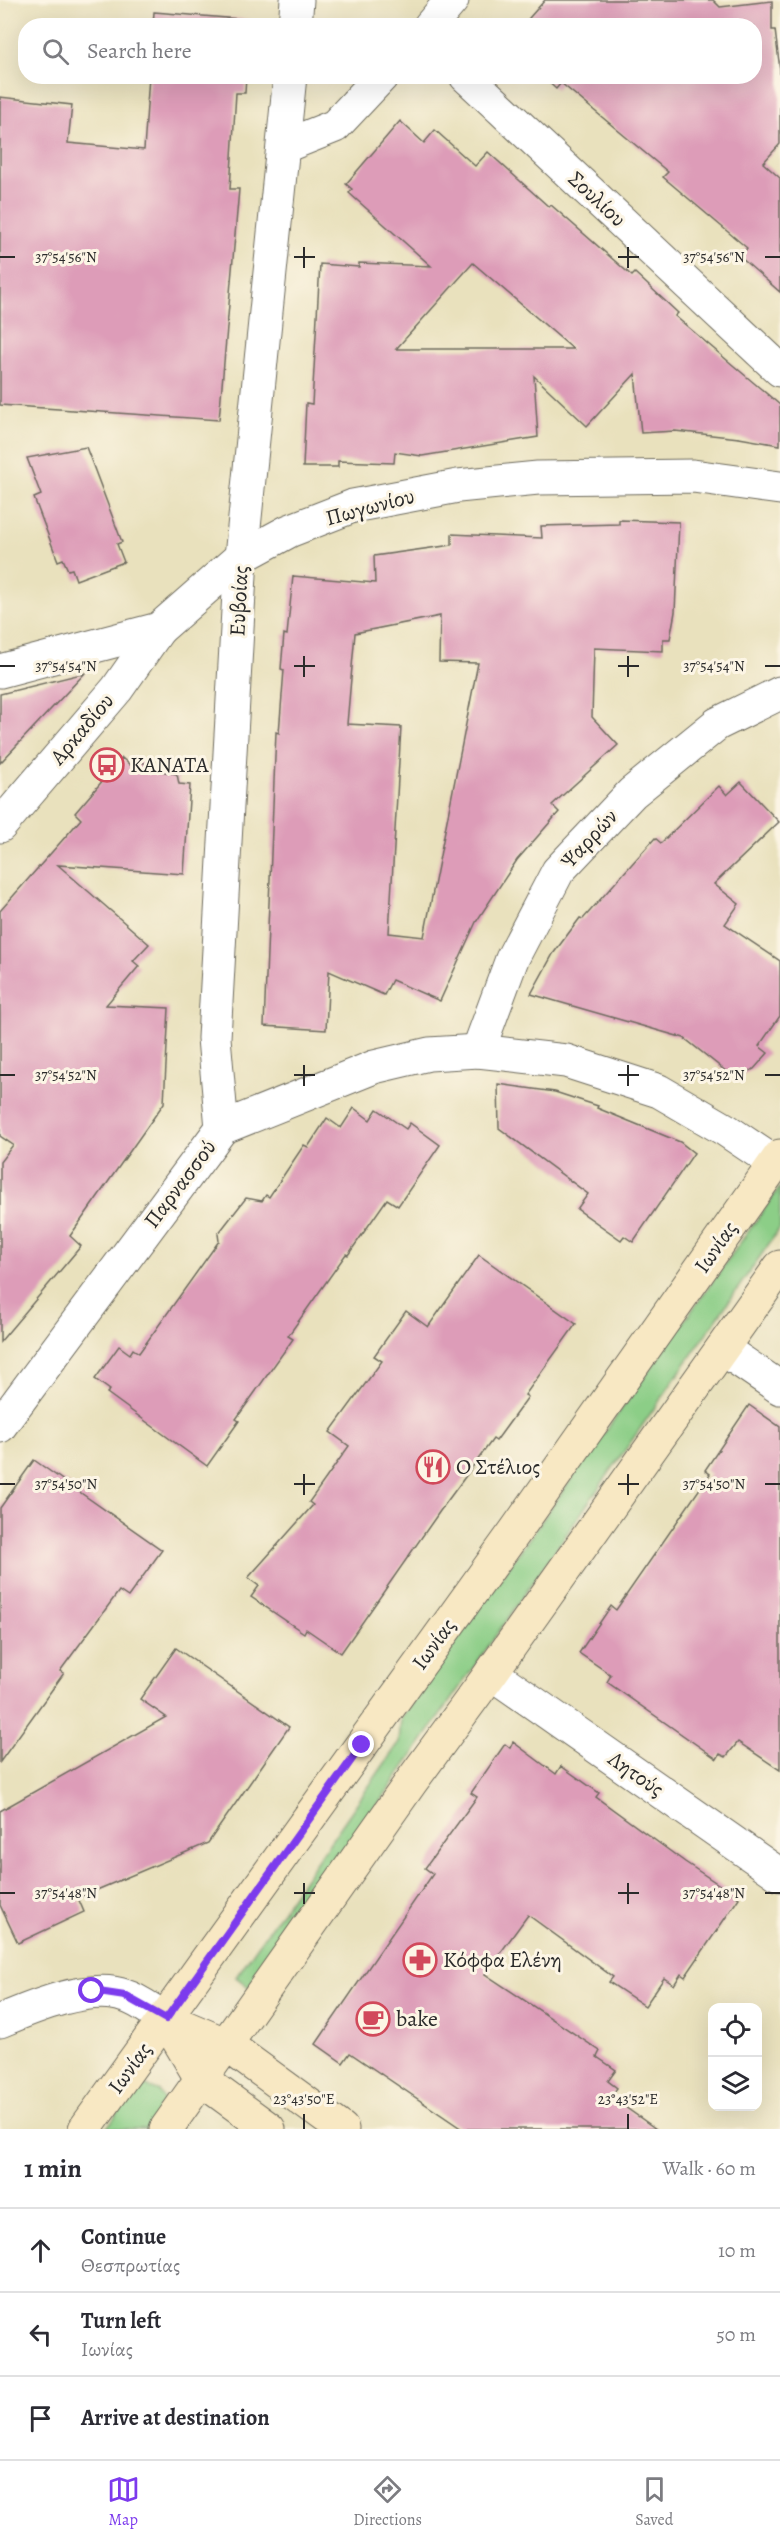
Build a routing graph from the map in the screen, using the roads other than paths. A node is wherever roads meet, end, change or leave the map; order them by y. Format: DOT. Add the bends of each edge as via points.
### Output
graph roads {
  1 [pos="297,0"];
  2 [pos="453,0"];
  3 [pos="296,18"];
  4 [pos="437,18"];
  5 [pos="289,84"];
  6 [pos="374,84"];
  7 [pos="475,84"];
  8 [pos="285,146"];
  9 [pos="780,370"];
  10 [pos="780,488"];
  11 [pos="241,557"];
  12 [pos="159,628"];
  13 [pos="0,671"];
  14 [pos="780,693"];
  15 [pos="0,826"];
  16 [pos="478,1051"];
  17 [pos="222,1128"];
  18 [pos="778,1160"];
  19 [pos="780,1267"];
  20 [pos="723,1349"];
  21 [pos="780,1388"];
  22 [pos="0,1426"];
  23 [pos="491,1673"];
  24 [pos="780,1875"];
  25 [pos="166,2019"];
  26 [pos="0,2021"];
  27 [pos="227,2045"];
  28 [pos="202,2080"];
  29 [pos="85,2129"];
  30 [pos="166,2129"];
  31 [pos="269,2129"];
  32 [pos="342,2129"];
  1 -- 3 [label="street"];
  2 -- 4 [label="street"];
  5 -- 8 [label="street, Ευβοίας"];
  6 -- 8 [label="street" via="335,126"];
  7 -- 9 [label="street, Σουλίου"];
  8 -- 11 [label="street, Ευβοίας"];
  10 -- 11 [label="street, Πωγωνίου" via="693,476 538,478 458,486 354,506 289,531"];
  11 -- 12 [label="street, Πωγωνίου"];
  11 -- 17 [label="street, Ευβοίας" via="213,1038"];
  12 -- 13 [label="street, Πωγωνίου"];
  12 -- 15 [label="street, Αρκαδίου" via="117,689"];
  14 -- 16 [label="street, Ψαρρών" via="717,724 632,793 558,871 512,959"];
  16 -- 17 [label="street, Παρνασσού" via="429,1054 375,1067"];
  16 -- 18 [label="street, Παρνασσού" via="566,1061 659,1091"];
  17 -- 22 [label="street, Παρνασσού"];
  18 -- 25 [label="street, Ιωνίας"];
  19 -- 20 [label="street"];
  20 -- 21 [label="street"];
  20 -- 23 [label="street"];
  23 -- 24 [label="street, Λητούς"];
  23 -- 27 [label="street"];
  25 -- 26 [label="street" via="125,1996 92,1991"];
  25 -- 27 [label="street"];
  25 -- 28 [label="street"];
  25 -- 29 [label="street, Ιωνίας"];
  27 -- 28 [label="street"];
  27 -- 32 [label="street"];
  28 -- 30 [label="street"];
  28 -- 31 [label="street"];
}
